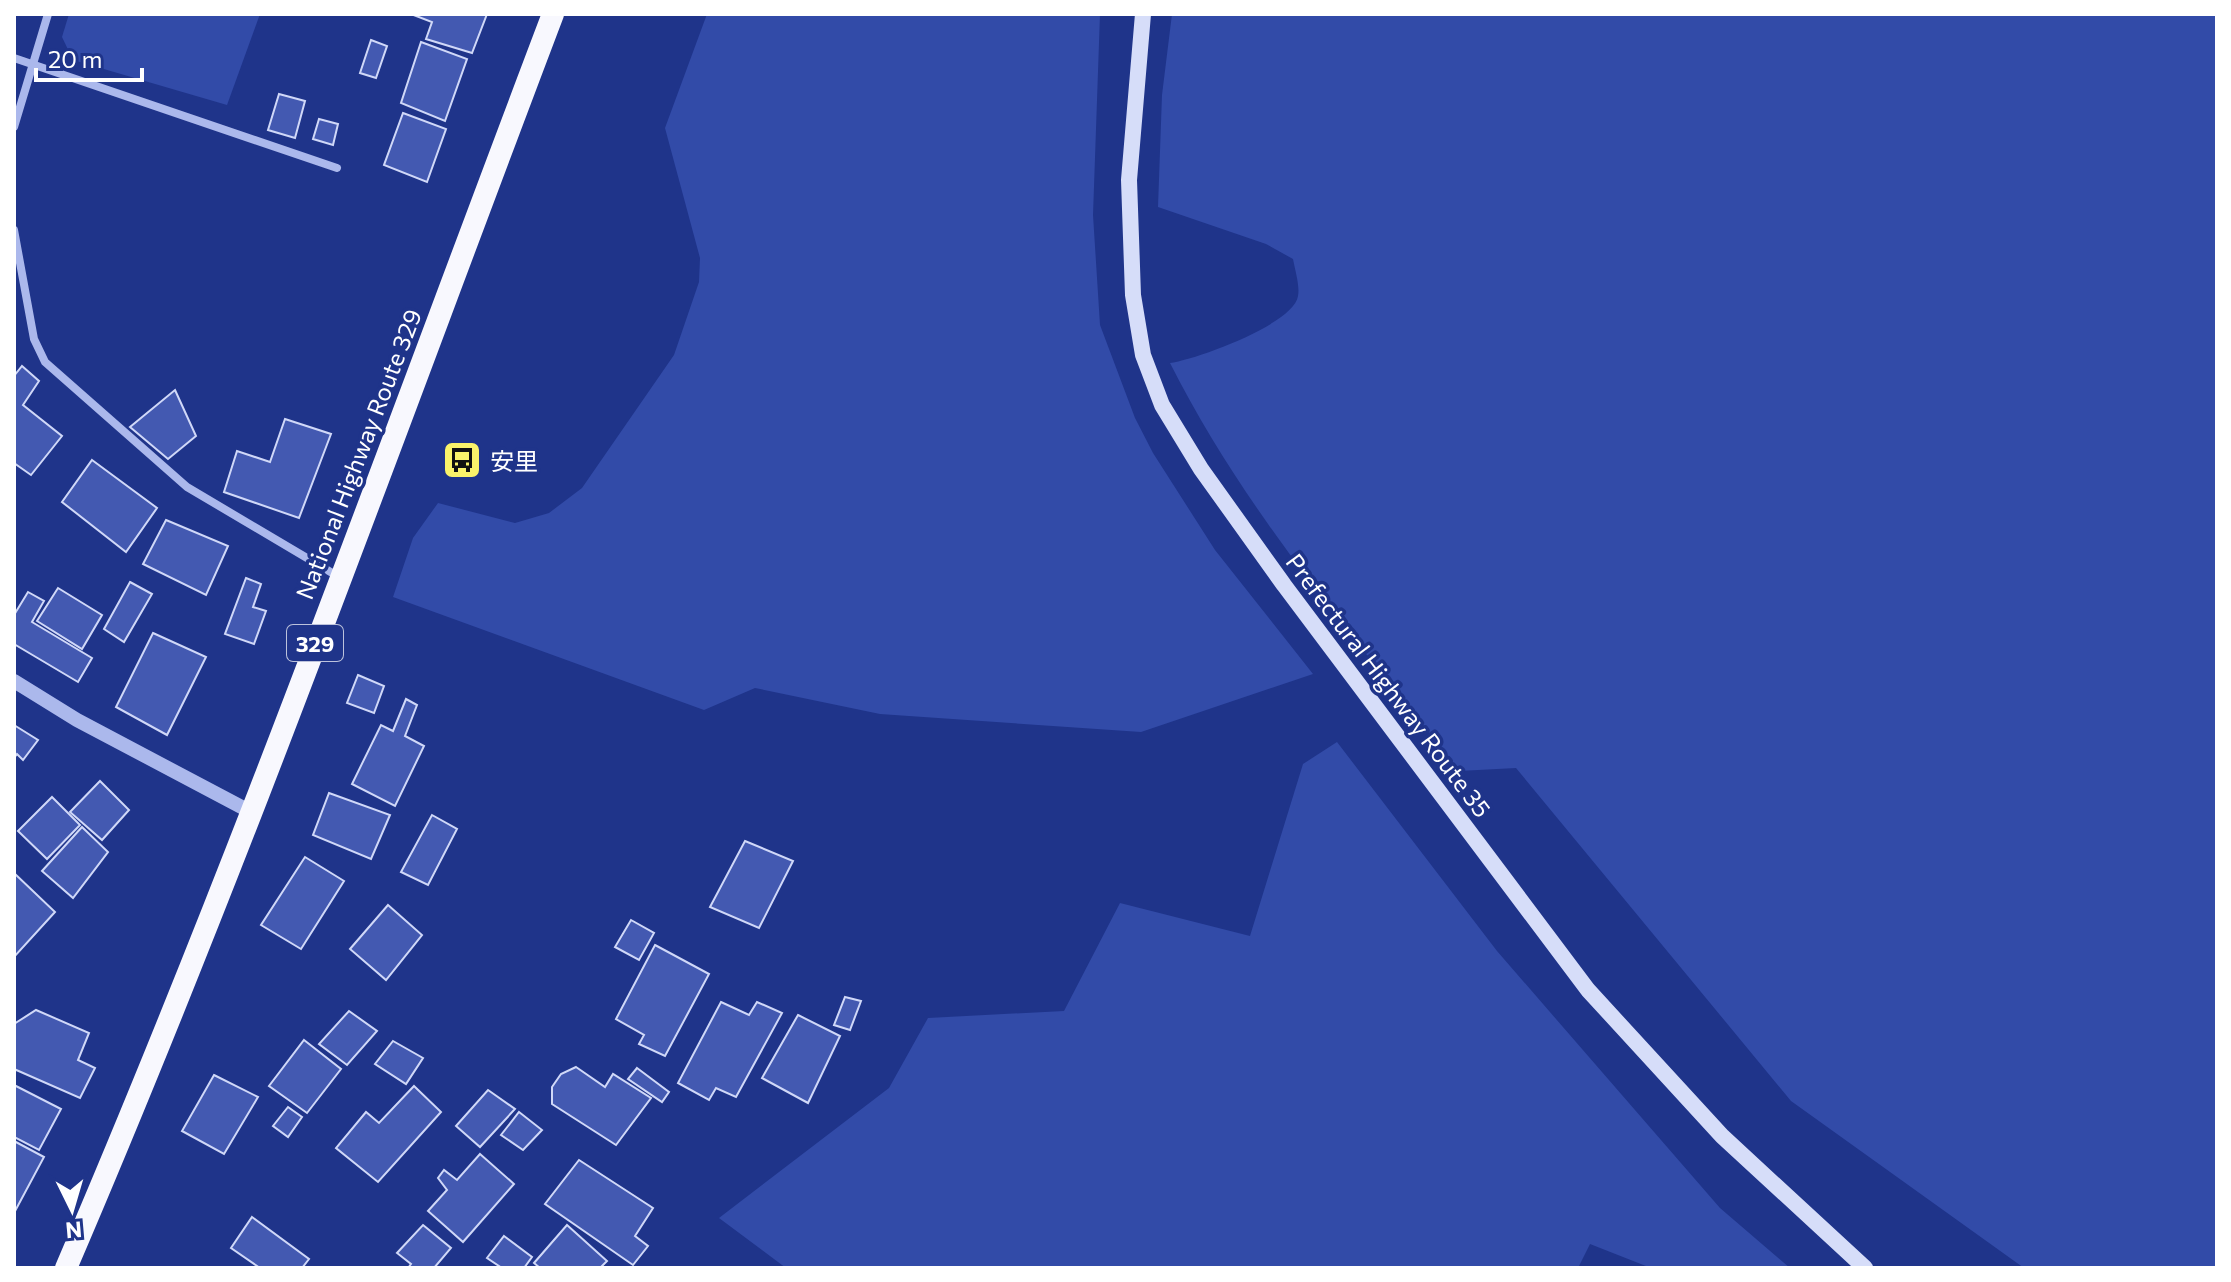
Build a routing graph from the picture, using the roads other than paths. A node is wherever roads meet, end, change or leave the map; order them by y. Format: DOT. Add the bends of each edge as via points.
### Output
graph roads {
  1 [pos="48,14"];
  2 [pos="553,14"];
  3 [pos="1143,14"];
  4 [pos="14,58"];
  5 [pos="31,64"];
  6 [pos="14,127"];
  7 [pos="337,168"];
  8 [pos="14,230"];
  9 [pos="339,578"];
  10 [pos="14,681"];
  11 [pos="251,812"];
  12 [pos="66,1268"];
  13 [pos="1865,1268"];
  1 -- 5 [label="street"];
  2 -- 9 [label="highway, National Highway Route 329 / 329"];
  3 -- 13 [label="main road, Prefectural Highway Route 35" via="1129,180 1133,295 1143,355 1162,405 1284,585 1588,990 1722,1136"];
  4 -- 5 [label="street"];
  5 -- 6 [label="street"];
  5 -- 7 [label="street"];
  8 -- 9 [label="street" via="34,339 45,362 187,487"];
  9 -- 11 [label="highway, National Highway Route 329 / 329"];
  10 -- 11 [label="street"];
  11 -- 12 [label="highway, National Highway Route 329 / 329"];
}
